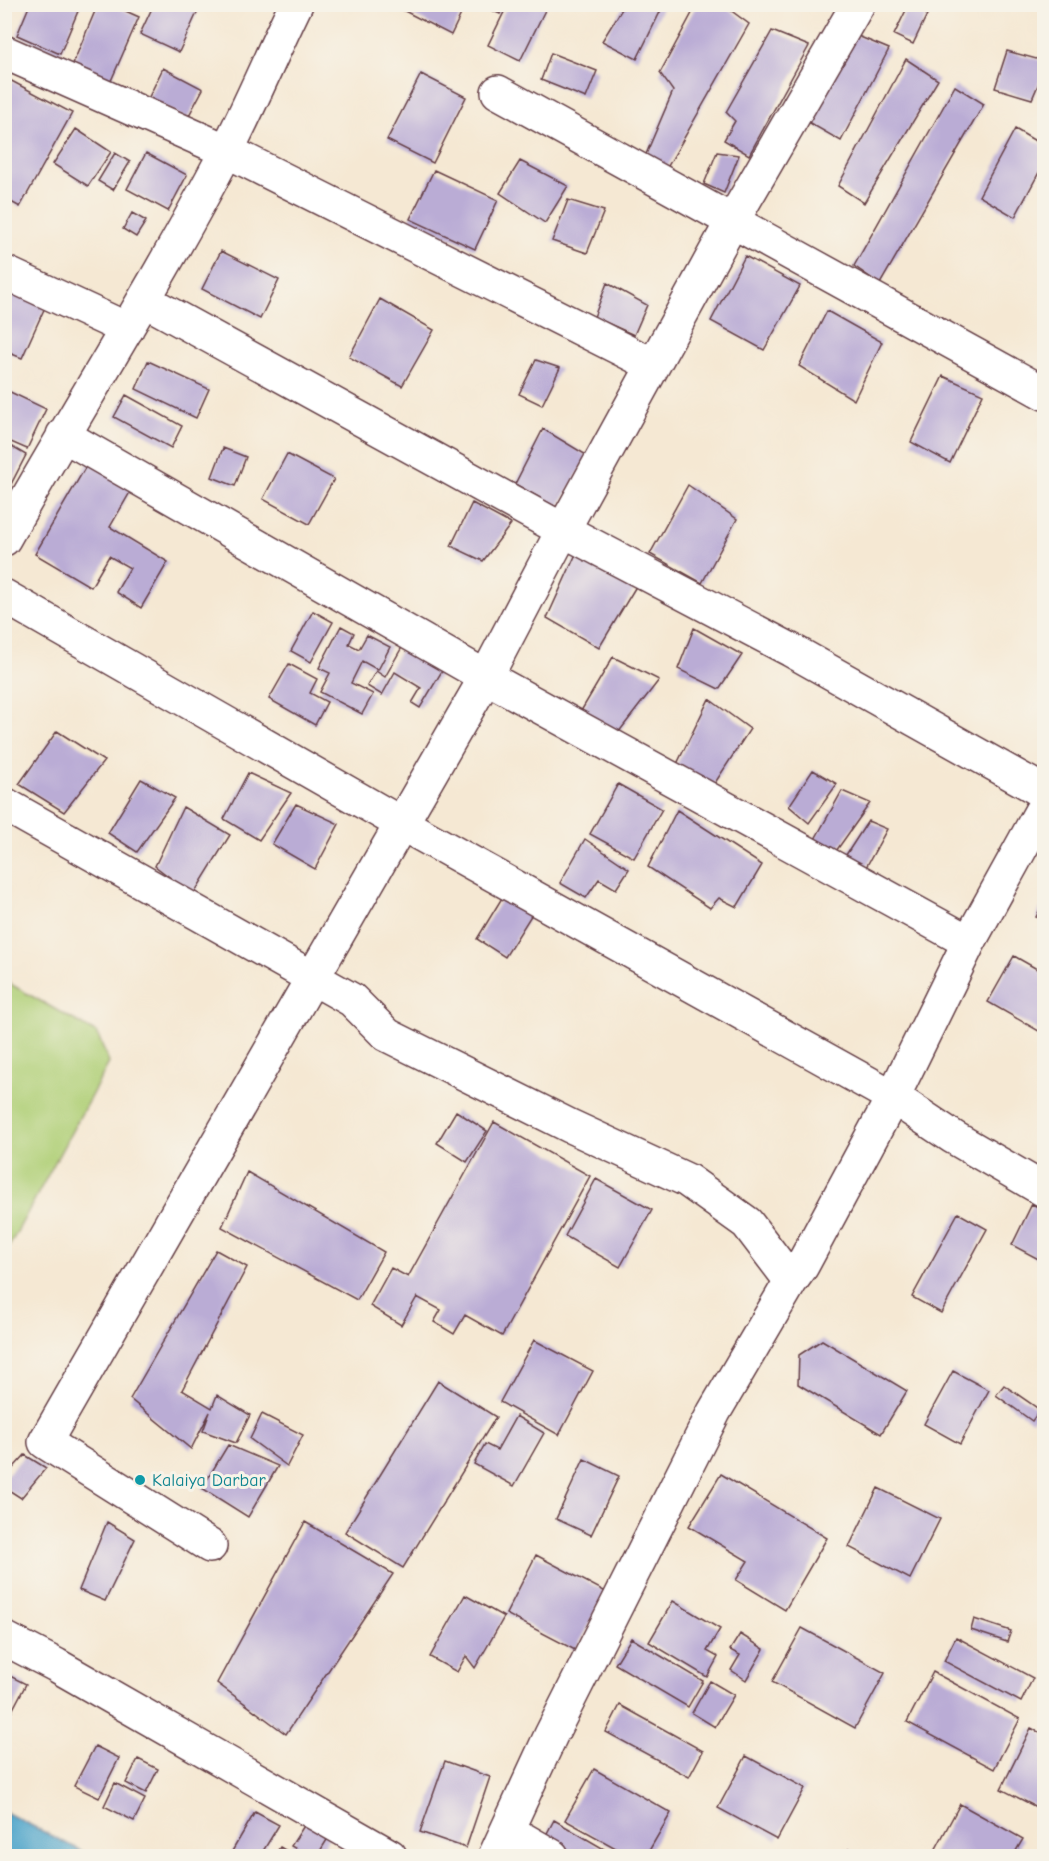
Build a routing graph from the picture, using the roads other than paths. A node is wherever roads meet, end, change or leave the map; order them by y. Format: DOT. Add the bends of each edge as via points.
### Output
graph roads {
  1 [pos="296,4"];
  2 [pos="858,4"];
  3 [pos="4,52"];
  4 [pos="498,92"];
  5 [pos="227,151"];
  6 [pos="733,220"];
  7 [pos="4,272"];
  8 [pos="144,300"];
  9 [pos="127,329"];
  10 [pos="653,365"];
  11 [pos="1044,393"];
  12 [pos="63,435"];
  13 [pos="13,504"];
  14 [pos="563,530"];
  15 [pos="4,539"];
  16 [pos="4,596"];
  17 [pos="486,677"];
  18 [pos="1044,792"];
  19 [pos="4,804"];
  20 [pos="1044,806"];
  21 [pos="402,824"];
  22 [pos="969,942"];
  23 [pos="313,978"];
  24 [pos="893,1097"];
  25 [pos="1044,1190"];
  26 [pos="791,1281"];
  27 [pos="210,1546"];
  28 [pos="4,1638"];
  29 [pos="501,1843"];
  30 [pos="390,1857"];
  31 [pos="552,1857"];
  1 -- 5 [label="street"];
  2 -- 6 [label="street"];
  3 -- 5 [label="street"];
  4 -- 6 [label="street"];
  5 -- 8 [label="street"];
  5 -- 10 [label="street"];
  6 -- 10 [label="street"];
  6 -- 11 [label="street"];
  7 -- 9 [label="street"];
  8 -- 9 [label="street"];
  8 -- 14 [label="street"];
  9 -- 12 [label="street"];
  10 -- 14 [label="street"];
  12 -- 13 [label="street"];
  12 -- 17 [label="street"];
  13 -- 15 [label="street"];
  14 -- 17 [label="street"];
  14 -- 18 [label="street" via="791,650"];
  16 -- 21 [label="street"];
  17 -- 21 [label="street"];
  17 -- 22 [label="street"];
  19 -- 23 [label="street"];
  20 -- 22 [label="street"];
  21 -- 23 [label="street"];
  21 -- 24 [label="street"];
  22 -- 24 [label="street"];
  23 -- 26 [label="street" via="352,1000 387,1035 687,1180 747,1223"];
  23 -- 27 [label="street" via="45,1442"];
  24 -- 25 [label="street"];
  24 -- 26 [label="street"];
  26 -- 29 [label="street" via="714,1412"];
  28 -- 30 [label="street"];
  29 -- 31 [label="street"];
}
